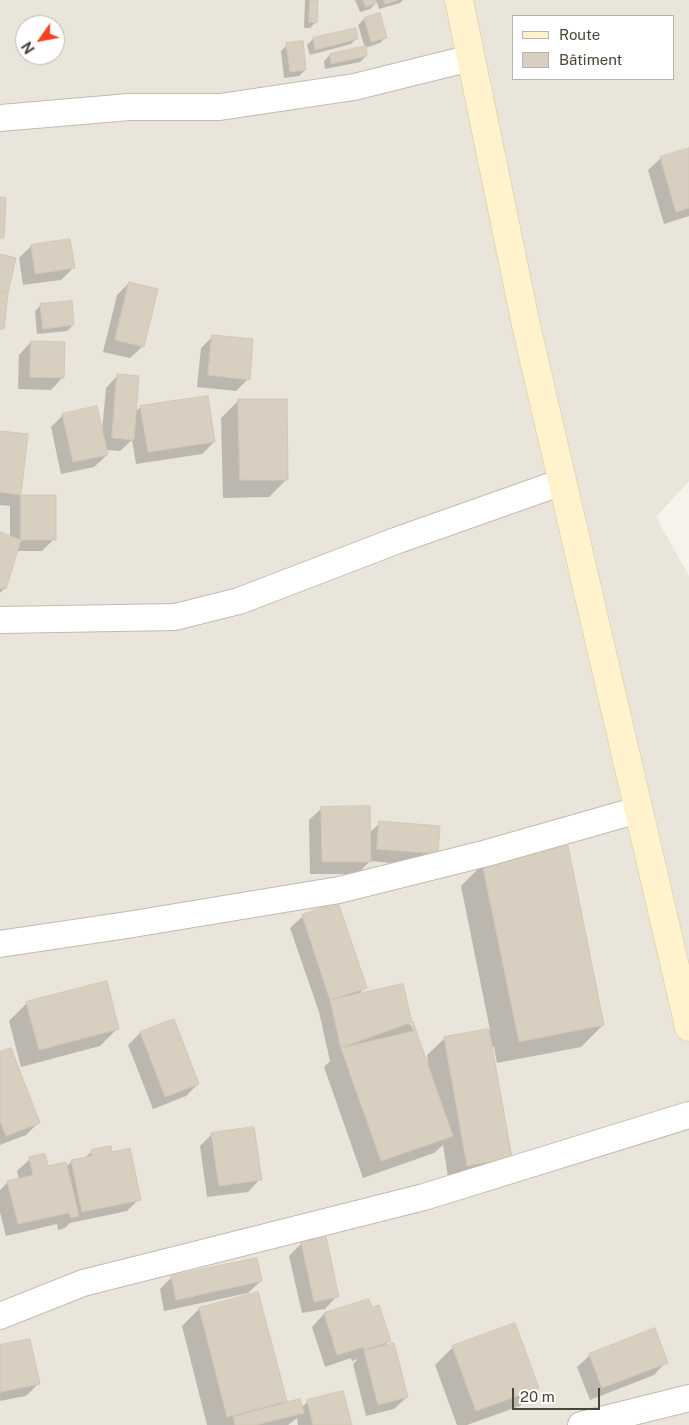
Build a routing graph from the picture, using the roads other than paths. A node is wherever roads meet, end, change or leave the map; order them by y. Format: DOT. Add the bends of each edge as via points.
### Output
graph roads {
  1 [pos="459,0"];
  2 [pos="471,58"];
  3 [pos="0,118"];
  4 [pos="562,482"];
  5 [pos="0,620"];
  6 [pos="638,810"];
  7 [pos="0,944"];
  8 [pos="683,974"];
  9 [pos="689,1027"];
  10 [pos="689,1115"];
  11 [pos="0,1316"];
  12 [pos="689,1398"];
  13 [pos="581,1425"];
  1 -- 2 [label="street"];
  2 -- 3 [label="street" via="354,87 220,107 130,107"];
  2 -- 4 [label="street"];
  4 -- 5 [label="street" via="398,540 239,602 175,618"];
  4 -- 6 [label="street"];
  6 -- 7 [label="street" via="487,853 338,890"];
  6 -- 8 [label="street"];
  8 -- 9 [label="street"];
  10 -- 11 [label="street" via="424,1197 83,1284"];
  12 -- 13 [label="street"];
}
